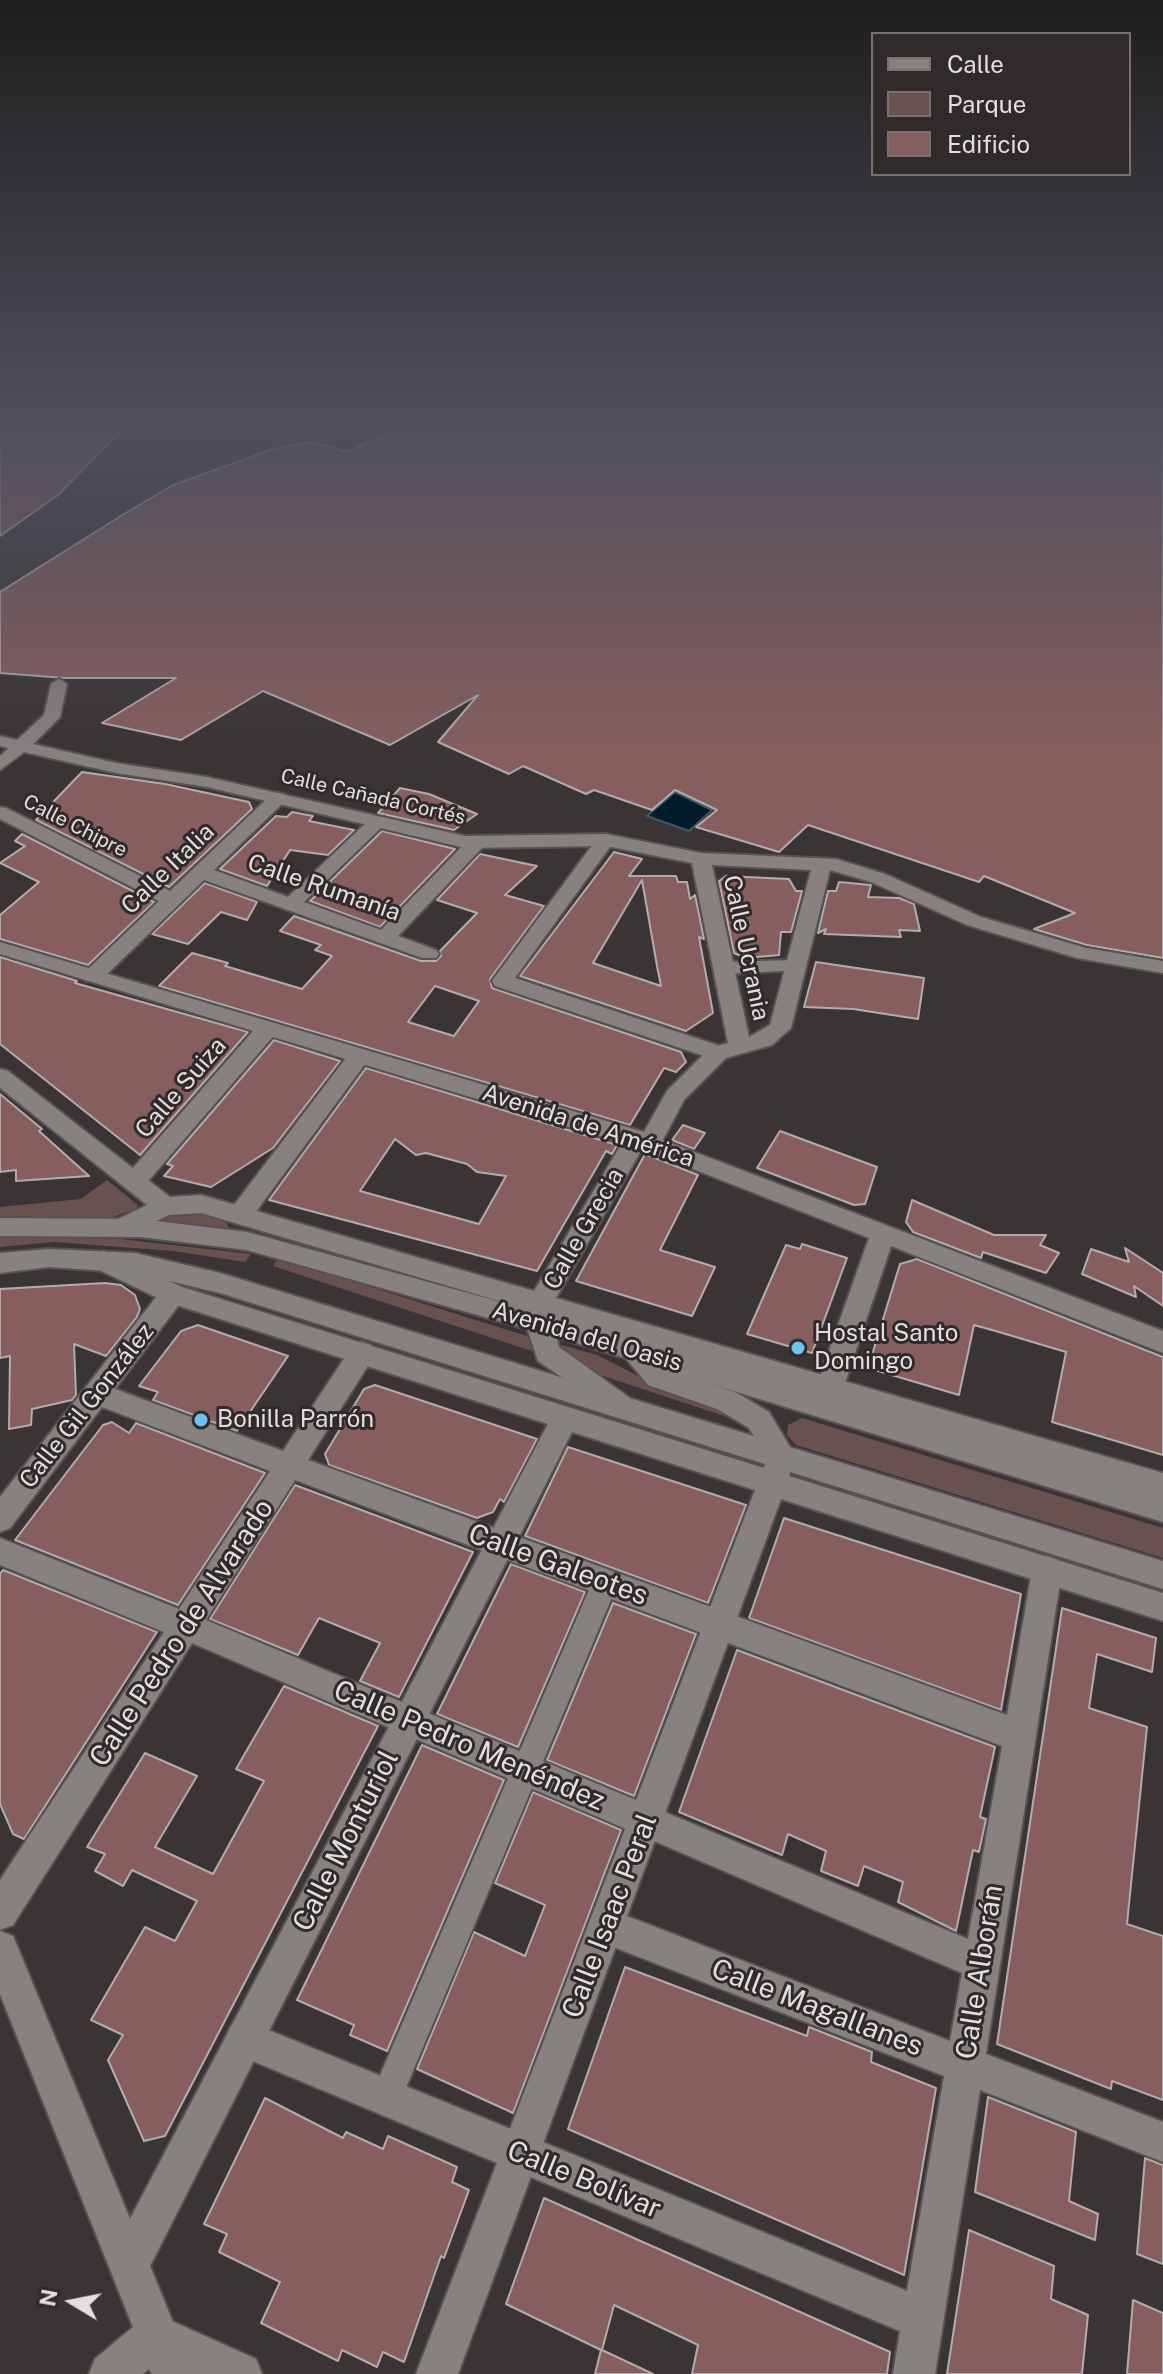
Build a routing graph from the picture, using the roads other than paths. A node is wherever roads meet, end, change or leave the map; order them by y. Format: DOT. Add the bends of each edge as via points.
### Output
graph roads {
  1 [pos="59,684"];
  2 [pos="0,741"];
  3 [pos="23,747"];
  4 [pos="0,765"];
  5 [pos="278,798"];
  6 [pos="0,812"];
  7 [pos="378,821"];
  8 [pos="606,840"];
  9 [pos="478,841"];
  10 [pos="701,859"];
  11 [pos="829,865"];
  12 [pos="201,872"];
  13 [pos="172,900"];
  14 [pos="291,904"];
  15 [pos="386,937"];
  16 [pos="0,948"];
  17 [pos="429,954"];
  18 [pos="794,966"];
  19 [pos="1163,967"];
  20 [pos="725,968"];
  21 [pos="93,976"];
  22 [pos="268,1028"];
  23 [pos="729,1050"];
  24 [pos="360,1055"];
  25 [pos="0,1076"];
  26 [pos="644,1140"];
  27 [pos="134,1182"];
  28 [pos="165,1206"];
  29 [pos="240,1215"];
  30 [pos="0,1227"];
  31 [pos="121,1228"];
  32 [pos="883,1233"];
  33 [pos="247,1241"];
  34 [pos="104,1261"];
  35 [pos="0,1263"];
  36 [pos="173,1294"];
  37 [pos="539,1312"];
  38 [pos="1163,1342"];
  39 [pos="631,1349"];
  40 [pos="362,1353"];
  41 [pos="97,1394"];
  42 [pos="826,1397"];
  43 [pos="624,1408"];
  44 [pos="565,1418"];
  45 [pos="292,1466"];
  46 [pos="778,1470"];
  47 [pos="1163,1485"];
  48 [pos="1163,1509"];
  49 [pos="0,1519"];
  50 [pos="500,1543"];
  51 [pos="0,1551"];
  52 [pos="1047,1570"];
  53 [pos="1163,1575"];
  54 [pos="605,1583"];
  55 [pos="1163,1607"];
  56 [pos="719,1625"];
  57 [pos="186,1626"];
  58 [pos="409,1720"];
  59 [pos="1019,1736"];
  60 [pos="525,1770"];
  61 [pos="646,1821"];
  62 [pos="0,1912"];
  63 [pos="606,1926"];
  64 [pos="0,1949"];
  65 [pos="982,1963"];
  66 [pos="244,2039"];
  67 [pos="965,2065"];
  68 [pos="386,2098"];
  69 [pos="1163,2142"];
  70 [pos="520,2153"];
  71 [pos="128,2265"];
  72 [pos="923,2319"];
  73 [pos="156,2335"];
  74 [pos="110,2374"];
  75 [pos="173,2374"];
  76 [pos="241,2374"];
  77 [pos="437,2374"];
  78 [pos="914,2374"];
  1 -- 3 [label="street" via="52,717"];
  2 -- 3 [label="street, Calle Cañada Cortés"];
  3 -- 4 [label="street"];
  3 -- 5 [label="street, Calle Cañada Cortés"];
  5 -- 7 [label="street, Calle Cañada Cortés"];
  5 -- 12 [label="street, Calle Italia"];
  6 -- 13 [label="street, Calle Chipre"];
  7 -- 9 [label="street, Calle Cañada Cortés"];
  7 -- 14 [label="street"];
  8 -- 9 [label="street, Calle Cañada Cortés"];
  8 -- 10 [label="street, Calle Cañada Cortés"];
  8 -- 23 [label="street" via="502,981"];
  9 -- 15 [label="street"];
  10 -- 11 [label="street, Calle Cañada Cortés"];
  10 -- 20 [label="street, Calle Ucrania"];
  11 -- 18 [label="street"];
  11 -- 19 [label="street, Calle Cañada Cortés" via="878,878 974,921 1084,954"];
  12 -- 13 [label="street, Calle Italia"];
  12 -- 14 [label="street, Calle Rumanía"];
  13 -- 21 [label="street, Calle Italia"];
  14 -- 15 [label="street, Calle Rumanía"];
  15 -- 17 [label="street, Calle Rumanía"];
  16 -- 21 [label="street, Avenida de América"];
  18 -- 20 [label="street"];
  18 -- 23 [label="street" via="780,1028 764,1040"];
  20 -- 23 [label="street, Calle Ucrania"];
  21 -- 22 [label="street, Avenida de América"];
  22 -- 24 [label="street, Avenida de América"];
  22 -- 27 [label="street, Calle Suiza"];
  23 -- 26 [label="street, Calle Grecia" via="675,1096"];
  24 -- 26 [label="street, Avenida de América"];
  24 -- 29 [label="street"];
  25 -- 27 [label="street"];
  26 -- 32 [label="street, Avenida de América"];
  26 -- 37 [label="street, Calle Grecia"];
  27 -- 28 [label="street"];
  28 -- 29 [label="street, Avenida del Oasis" via="201,1204"];
  28 -- 31 [label="street"];
  29 -- 33 [label="street"];
  29 -- 37 [label="street, Avenida del Oasis"];
  30 -- 31 [label="street, Avenida del Oasis"];
  31 -- 33 [label="street, Avenida del Oasis"];
  32 -- 38 [label="street, Avenida de América"];
  32 -- 42 [label="street"];
  33 -- 37 [label="street, Avenida del Oasis"];
  34 -- 35 [label="street" via="49,1258"];
  34 -- 36 [label="street"];
  34 -- 43 [label="street" via="220,1283"];
  36 -- 40 [label="street"];
  36 -- 41 [label="street, Calle Gil González"];
  37 -- 39 [label="street, Avenida del Oasis"];
  37 -- 42 [label="street, Avenida del Oasis"];
  37 -- 43 [label="street" via="547,1353"];
  39 -- 42 [label="street, Avenida del Oasis"];
  39 -- 46 [label="street" via="658,1377 727,1401 759,1420"];
  40 -- 44 [label="street"];
  40 -- 45 [label="street, Calle Pedro de Alvarado"];
  41 -- 45 [label="street, Calle Galeotes"];
  41 -- 49 [label="street, Calle Gil González"];
  42 -- 47 [label="street, Avenida del Oasis"];
  42 -- 48 [label="street, Avenida del Oasis"];
  43 -- 46 [label="street"];
  44 -- 46 [label="street"];
  44 -- 50 [label="street, Calle Monturiol"];
  45 -- 50 [label="street, Calle Galeotes"];
  45 -- 57 [label="street, Calle Pedro de Alvarado"];
  46 -- 52 [label="street"];
  46 -- 53 [label="street"];
  46 -- 56 [label="street, Calle Isaac Peral"];
  50 -- 54 [label="street, Calle Galeotes"];
  50 -- 58 [label="street, Calle Monturiol"];
  51 -- 57 [label="street, Calle Pedro Menéndez"];
  52 -- 55 [label="street"];
  52 -- 59 [label="street, Calle Alborán"];
  54 -- 56 [label="street, Calle Galeotes"];
  54 -- 60 [label="street"];
  56 -- 59 [label="street, Calle Galeotes"];
  56 -- 61 [label="street, Calle Isaac Peral"];
  57 -- 58 [label="street, Calle Pedro Menéndez"];
  57 -- 62 [label="street, Calle Pedro de Alvarado"];
  58 -- 60 [label="street, Calle Pedro Menéndez"];
  58 -- 66 [label="street, Calle Monturiol"];
  59 -- 65 [label="street, Calle Alborán"];
  60 -- 61 [label="street, Calle Pedro Menéndez"];
  60 -- 68 [label="street"];
  61 -- 63 [label="street, Calle Isaac Peral"];
  61 -- 65 [label="street, Calle Pedro Menéndez"];
  63 -- 67 [label="street, Calle Magallanes"];
  63 -- 70 [label="street, Calle Isaac Peral"];
  64 -- 71 [label="street"];
  65 -- 67 [label="street, Calle Alborán"];
  66 -- 68 [label="street, Calle Bolívar"];
  66 -- 71 [label="street, Calle Monturiol"];
  67 -- 69 [label="street, Calle Magallanes"];
  67 -- 72 [label="street, Calle Alborán"];
  68 -- 70 [label="street, Calle Bolívar"];
  70 -- 72 [label="street, Calle Bolívar"];
  70 -- 77 [label="street, Calle Isaac Peral"];
  71 -- 73 [label="street"];
  72 -- 78 [label="street, Calle Alborán"];
  73 -- 74 [label="street"];
  73 -- 75 [label="street"];
  73 -- 76 [label="street"];
}
